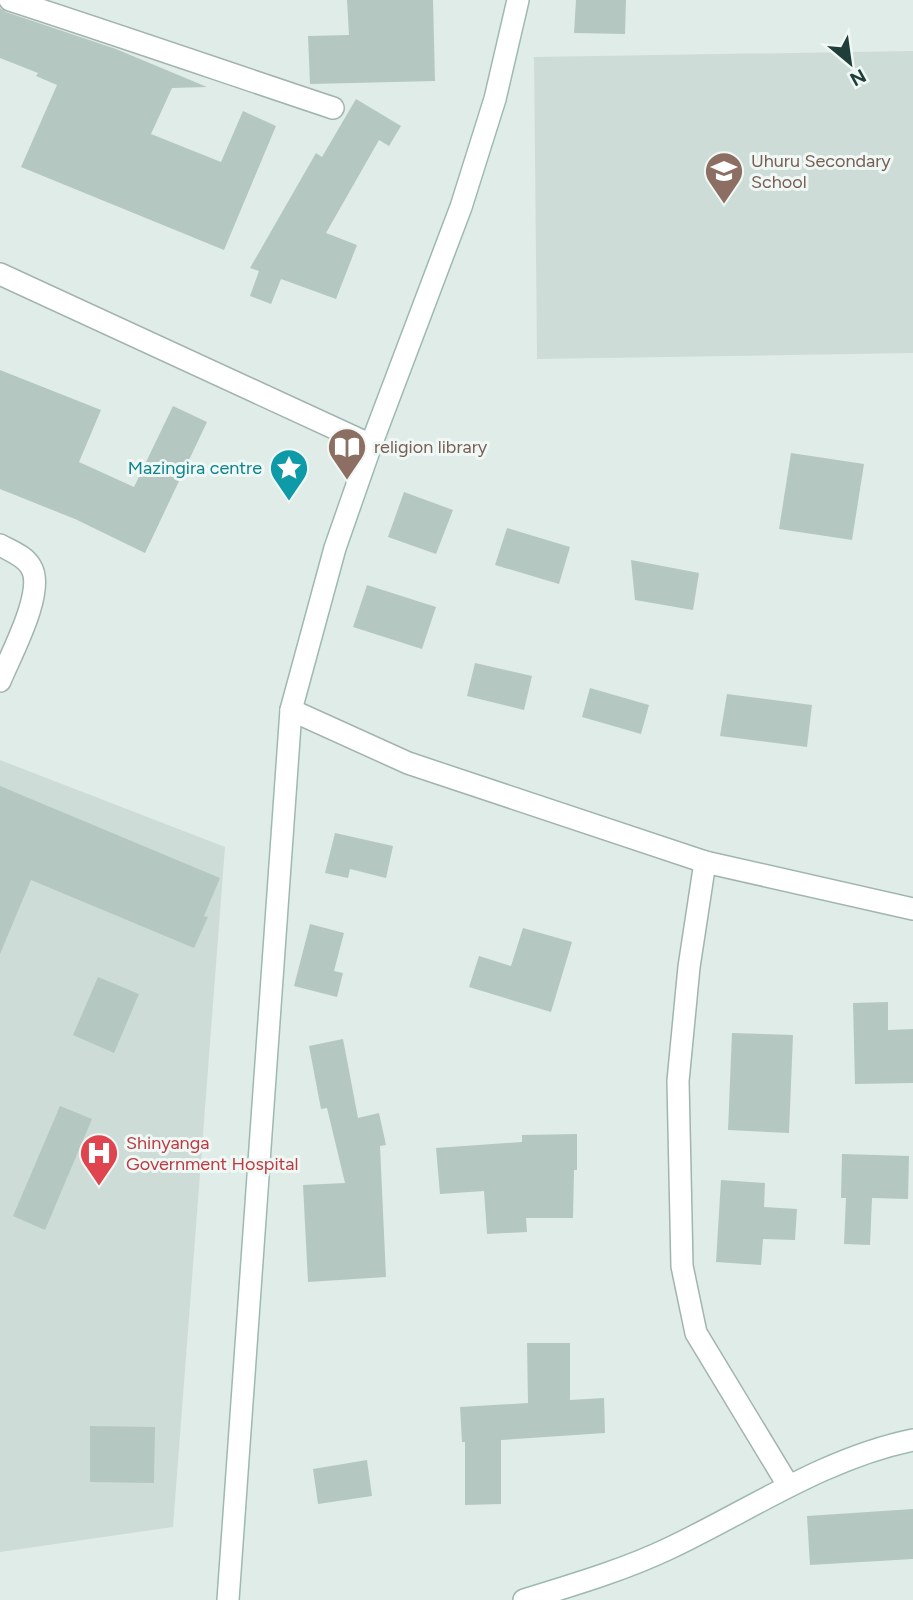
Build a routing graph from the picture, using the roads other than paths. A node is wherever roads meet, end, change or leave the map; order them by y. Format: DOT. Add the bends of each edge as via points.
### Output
graph roads {
  1 [pos="10,0"];
  2 [pos="518,0"];
  3 [pos="333,108"];
  4 [pos="0,274"];
  5 [pos="371,445"];
  6 [pos="0,545"];
  7 [pos="0,681"];
  8 [pos="291,710"];
  9 [pos="705,862"];
  10 [pos="913,909"];
  11 [pos="913,1440"];
  12 [pos="788,1485"];
  13 [pos="228,1600"];
  14 [pos="524,1600"];
  1 -- 3 [label="street"];
  2 -- 5 [label="street" via="495,99 461,206"];
  4 -- 5 [label="street"];
  5 -- 8 [label="street" via="335,548"];
  6 -- 7 [label="street" via="21,556 35,575 28,616"];
  8 -- 9 [label="street" via="408,763"];
  8 -- 13 [label="street"];
  9 -- 10 [label="street"];
  9 -- 12 [label="street" via="678,1081 682,1266 696,1333"];
  11 -- 12 [label="street" via="882,1446"];
  12 -- 14 [label="street" via="669,1549"];
}
